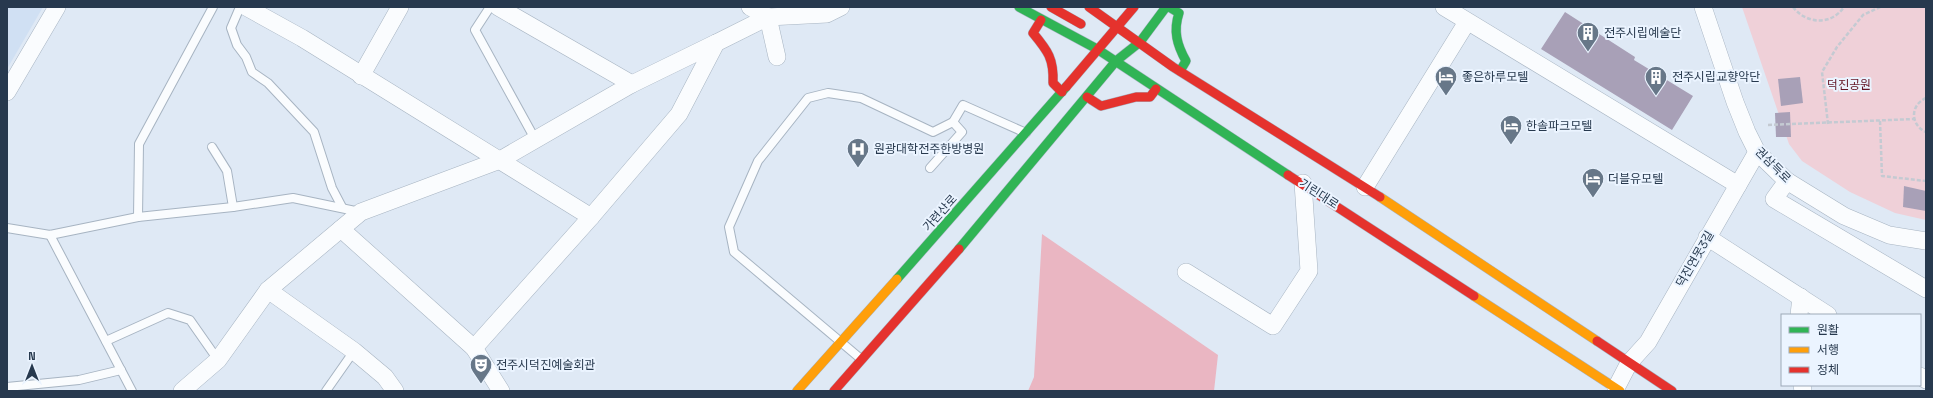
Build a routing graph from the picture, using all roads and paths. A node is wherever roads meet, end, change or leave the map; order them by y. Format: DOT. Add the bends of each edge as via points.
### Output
graph roads {
  1 [pos="57,7"];
  2 [pos="213,7"];
  3 [pos="240,7"];
  4 [pos="246,7"];
  5 [pos="400,7"];
  6 [pos="490,7"];
  7 [pos="498,7"];
  8 [pos="750,7"];
  9 [pos="841,7"];
  10 [pos="1019,7"];
  11 [pos="1051,7"];
  12 [pos="1089,7"];
  13 [pos="1134,7"];
  14 [pos="1166,7"];
  15 [pos="1170,7"];
  16 [pos="1444,7"];
  17 [pos="1703,7"];
  18 [pos="1793,7"];
  19 [pos="1844,7"];
  20 [pos="1880,7"];
  21 [pos="768,17"];
  22 [pos="1041,20"];
  23 [pos="1467,22"];
  24 [pos="1117,27"];
  25 [pos="1088,29"];
  26 [pos="1129,30"];
  27 [pos="1103,38"];
  28 [pos="1140,42"];
  29 [pos="716,43"];
  30 [pos="1119,46"];
  31 [pos="1097,49"];
  32 [pos="777,58"];
  33 [pos="1116,61"];
  34 [pos="1180,71"];
  35 [pos="361,76"];
  36 [pos="632,84"];
  37 [pos="1156,89"];
  38 [pos="7,92"];
  39 [pos="1062,92"];
  40 [pos="1087,97"];
  41 [pos="1926,98"];
  42 [pos="1914,119"];
  43 [pos="1880,121"];
  44 [pos="953,122"];
  45 [pos="1828,124"];
  46 [pos="1768,125"];
  47 [pos="1926,132"];
  48 [pos="1027,133"];
  49 [pos="535,139"];
  50 [pos="212,147"];
  51 [pos="1757,152"];
  52 [pos="500,160"];
  53 [pos="930,168"];
  54 [pos="1787,181"];
  55 [pos="1926,181"];
  56 [pos="1303,183"];
  57 [pos="1738,185"];
  58 [pos="1365,188"];
  59 [pos="233,207"];
  60 [pos="342,207"];
  61 [pos="361,212"];
  62 [pos="138,217"];
  63 [pos="591,217"];
  64 [pos="7,228"];
  65 [pos="341,229"];
  66 [pos="50,235"];
  67 [pos="1707,237"];
  68 [pos="1926,241"];
  69 [pos="1186,272"];
  70 [pos="1926,289"];
  71 [pos="268,290"];
  72 [pos="1801,297"];
  73 [pos="1799,314"];
  74 [pos="1826,314"];
  75 [pos="106,340"];
  76 [pos="840,343"];
  77 [pos="474,348"];
  78 [pos="354,350"];
  79 [pos="218,360"];
  80 [pos="862,360"];
  81 [pos="1629,363"];
  82 [pos="121,370"];
  83 [pos="7,387"];
  84 [pos="1617,390"];
  85 [pos="132,391"];
  86 [pos="182,391"];
  87 [pos="326,391"];
  88 [pos="395,391"];
  89 [pos="501,391"];
  90 [pos="797,391"];
  91 [pos="834,391"];
  92 [pos="1672,391"];
  1 -- 38 [label="street"];
  2 -- 62 [label="lane" via="139,144"];
  3 -- 60 [label="lane" via="231,28 237,45 246,57 252,72 268,83 314,132 332,188"];
  4 -- 35 [label="street" via="302,38"];
  5 -- 35 [label="street"];
  6 -- 49 [label="lane" via="475,30"];
  7 -- 36 [label="street"];
  8 -- 21 [label="street"];
  9 -- 21 [label="street" via="827,14"];
  10 -- 22 [label="street, 기린대로"];
  11 -- 25 [label="street"];
  12 -- 24 [label="street"];
  13 -- 24 [label="street, 가련산로"];
  14 -- 28 [label="street"];
  15 -- 34 [label="street" via="1179,13 1176,33 1178,47 1186,61"];
  16 -- 23 [label="street"];
  17 -- 51 [label="street, 권삼득로" via="1746,132"];
  18 -- 19 [label="path" via="1800,15 1818,21 1828,20"];
  20 -- 45 [label="path" via="1863,15 1837,46 1822,72"];
  21 -- 29 [label="street"];
  21 -- 32 [label="street"];
  22 -- 31 [label="street, 기린대로"];
  22 -- 39 [label="street" via="1033,33 1048,51 1054,65 1053,83"];
  23 -- 57 [label="street"];
  23 -- 58 [label="street"];
  24 -- 26 [label="street"];
  24 -- 27 [label="street, 가련산로"];
  26 -- 28 [label="street"];
  26 -- 30 [label="street"];
  27 -- 30 [label="street"];
  27 -- 31 [label="street, 가련산로"];
  28 -- 30 [label="street"];
  28 -- 33 [label="street"];
  28 -- 34 [label="street"];
  29 -- 36 [label="street"];
  29 -- 63 [label="street" via="679,114"];
  30 -- 33 [label="street"];
  31 -- 33 [label="street, 기린대로"];
  31 -- 39 [label="street, 가련산로"];
  33 -- 37 [label="street, 기린대로"];
  33 -- 40 [label="street"];
  34 -- 58 [label="street"];
  35 -- 52 [label="street"];
  36 -- 49 [label="street"];
  37 -- 40 [label="street" via="1150,97 1136,97 1101,106"];
  37 -- 56 [label="street, 기린대로"];
  39 -- 48 [label="street, 가련산로"];
  40 -- 80 [label="street" via="988,216"];
  41 -- 42 [label="path" via="1915,107"];
  42 -- 43 [label="path"];
  42 -- 47 [label="path" via="1919,128"];
  43 -- 45 [label="path"];
  43 -- 55 [label="path" via="1882,176"];
  44 -- 48 [label="lane" via="963,105"];
  44 -- 53 [label="lane" via="962,132"];
  44 -- 76 [label="lane" via="933,132 861,98 828,93 808,98 758,161 729,226 734,252"];
  45 -- 46 [label="path"];
  48 -- 76 [label="street, 가련산로"];
  49 -- 52 [label="street"];
  50 -- 59 [label="lane" via="227,171"];
  51 -- 54 [label="street, 권삼득로"];
  51 -- 57 [label="street, 덕진연못3길"];
  52 -- 61 [label="street"];
  52 -- 63 [label="street"];
  54 -- 68 [label="street, 권삼득로" via="1844,216 1889,235"];
  54 -- 70 [label="street" via="1774,199"];
  56 -- 69 [label="street" via="1310,271 1273,326"];
  56 -- 84 [label="street, 기린대로"];
  57 -- 67 [label="street, 덕진연못3길"];
  58 -- 81 [label="street"];
  59 -- 60 [label="lane" via="293,198"];
  59 -- 62 [label="lane"];
  60 -- 61 [label="lane"];
  61 -- 65 [label="street"];
  62 -- 66 [label="lane"];
  63 -- 77 [label="street"];
  64 -- 66 [label="lane"];
  65 -- 71 [label="street"];
  65 -- 77 [label="street"];
  66 -- 75 [label="lane"];
  67 -- 72 [label="street"];
  67 -- 81 [label="street, 덕진연못3길" via="1648,342"];
  71 -- 78 [label="street"];
  71 -- 79 [label="street"];
  72 -- 73 [label="street"];
  72 -- 74 [label="street"];
  75 -- 79 [label="lane" via="168,313 190,320"];
  75 -- 82 [label="lane"];
  76 -- 80 [label="lane"];
  76 -- 90 [label="street, 가련산로"];
  77 -- 89 [label="street"];
  78 -- 87 [label="lane"];
  78 -- 88 [label="street" via="386,377"];
  79 -- 86 [label="street"];
  80 -- 91 [label="street"];
  81 -- 84 [label="street, 기린대로"];
  81 -- 92 [label="street"];
  82 -- 83 [label="lane" via="79,380"];
  82 -- 85 [label="lane"];
}
